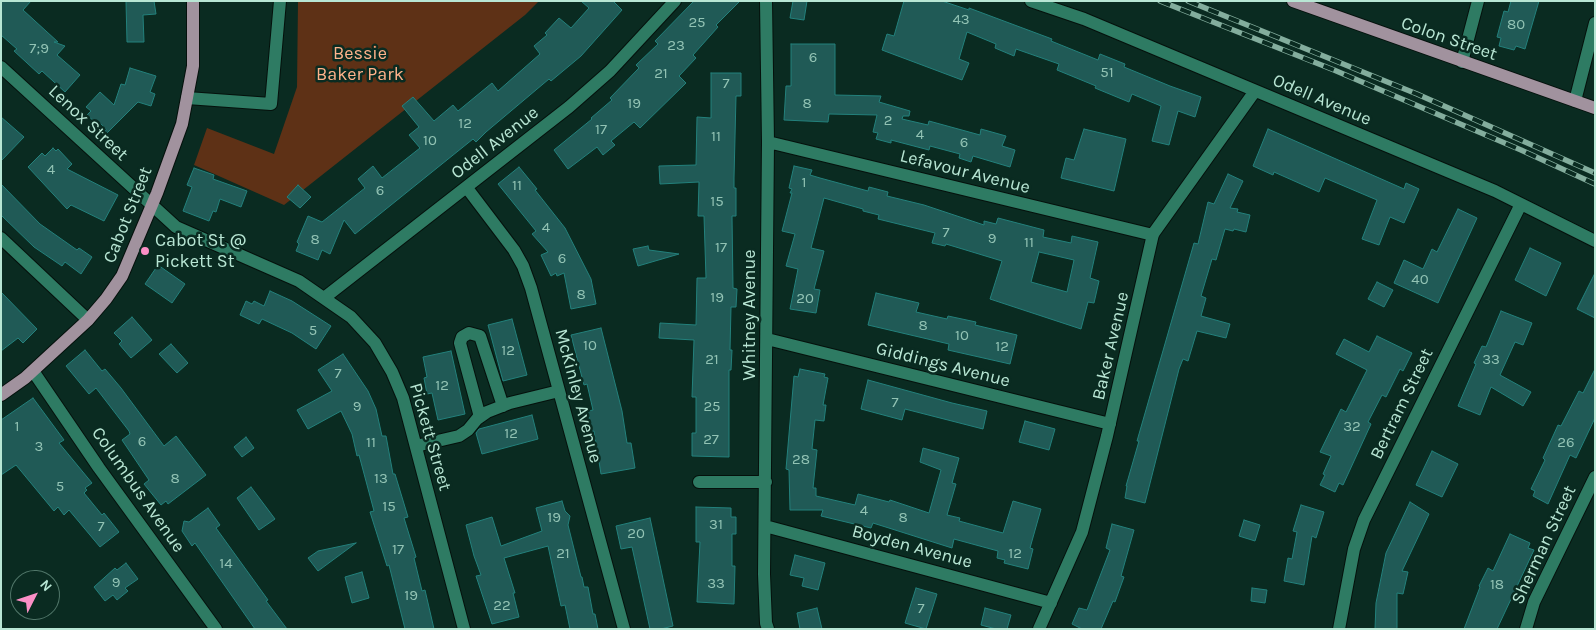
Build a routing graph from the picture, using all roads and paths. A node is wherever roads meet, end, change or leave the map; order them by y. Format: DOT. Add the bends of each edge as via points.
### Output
graph roads {
  1 [pos="193,1"];
  2 [pos="280,1"];
  3 [pos="675,1"];
  4 [pos="766,1"];
  5 [pos="1031,1"];
  6 [pos="1293,1"];
  7 [pos="1478,1"];
  8 [pos="1595,23"];
  9 [pos="1462,62"];
  10 [pos="1,67"];
  11 [pos="1255,91"];
  12 [pos="187,98"];
  13 [pos="1575,101"];
  14 [pos="1595,108"];
  15 [pos="768,142"];
  16 [pos="467,188"];
  17 [pos="1520,204"];
  18 [pos="151,205"];
  19 [pos="1153,236"];
  20 [pos="1,238"];
  21 [pos="1595,241"];
  22 [pos="324,298"];
  23 [pos="88,320"];
  24 [pos="767,339"];
  25 [pos="33,370"];
  26 [pos="559,391"];
  27 [pos="1,395"];
  28 [pos="503,406"];
  29 [pos="480,416"];
  30 [pos="1110,424"];
  31 [pos="416,446"];
  32 [pos="1595,477"];
  33 [pos="699,482"];
  34 [pos="766,482"];
  35 [pos="765,526"];
  36 [pos="1050,602"];
  37 [pos="216,629"];
  38 [pos="464,629"];
  39 [pos="624,629"];
  40 [pos="768,629"];
  41 [pos="1039,629"];
  42 [pos="1339,629"];
  43 [pos="1526,629"];
  1 -- 12 [label="main road, Cabot Street" via="193,66"];
  2 -- 12 [label="street" via="271,104"];
  3 -- 16 [label="street, Odell Avenue" via="610,71 569,108"];
  4 -- 15 [label="street, Whitney Avenue"];
  5 -- 11 [label="street, Odell Avenue" via="1084,19"];
  6 -- 9 [label="main road, Colon Street"];
  7 -- 9 [label="street"];
  8 -- 13 [label="street"];
  9 -- 13 [label="main road, Colon Street"];
  10 -- 18 [label="street, Lenox Street"];
  11 -- 17 [label="street, Odell Avenue"];
  11 -- 19 [label="street, Baker Avenue"];
  12 -- 18 [label="main road, Cabot Street" via="182,124"];
  13 -- 14 [label="main road, Colon Street"];
  15 -- 19 [label="street, Lefavour Avenue"];
  15 -- 24 [label="street, Whitney Avenue"];
  16 -- 22 [label="street, Odell Avenue"];
  16 -- 26 [label="street, McKinley Avenue" via="523,266"];
  17 -- 21 [label="street, Odell Avenue"];
  17 -- 42 [label="street, Bertram Street" via="1364,520 1354,549"];
  18 -- 22 [label="street, Pickett Street" via="176,227 299,281"];
  18 -- 23 [label="main road, Cabot Street" via="122,276"];
  19 -- 30 [label="street, Baker Avenue"];
  20 -- 23 [label="street"];
  22 -- 31 [label="street, Pickett Street" via="351,317 375,343 403,398"];
  23 -- 25 [label="main road, Cabot Street"];
  24 -- 30 [label="street, Giddings Avenue"];
  24 -- 34 [label="street, Whitney Avenue"];
  25 -- 27 [label="main road, Cabot Street"];
  25 -- 37 [label="street, Columbus Avenue" via="99,468"];
  26 -- 28 [label="street"];
  26 -- 39 [label="street, McKinley Avenue"];
  28 -- 29 [label="street"];
  28 -- 29 [label="street" via="480,336 469,333 462,337 460,343"];
  29 -- 31 [label="street" via="459,436"];
  30 -- 36 [label="street, Baker Avenue" via="1082,532"];
  31 -- 38 [label="street, Pickett Street"];
  32 -- 43 [label="street, Sherman Street" via="1534,602"];
  33 -- 34 [label="street"];
  34 -- 35 [label="street, Whitney Avenue"];
  35 -- 36 [label="street, Boyden Avenue"];
  35 -- 40 [label="street, Whitney Avenue"];
  36 -- 41 [label="street, Baker Avenue"];
}
